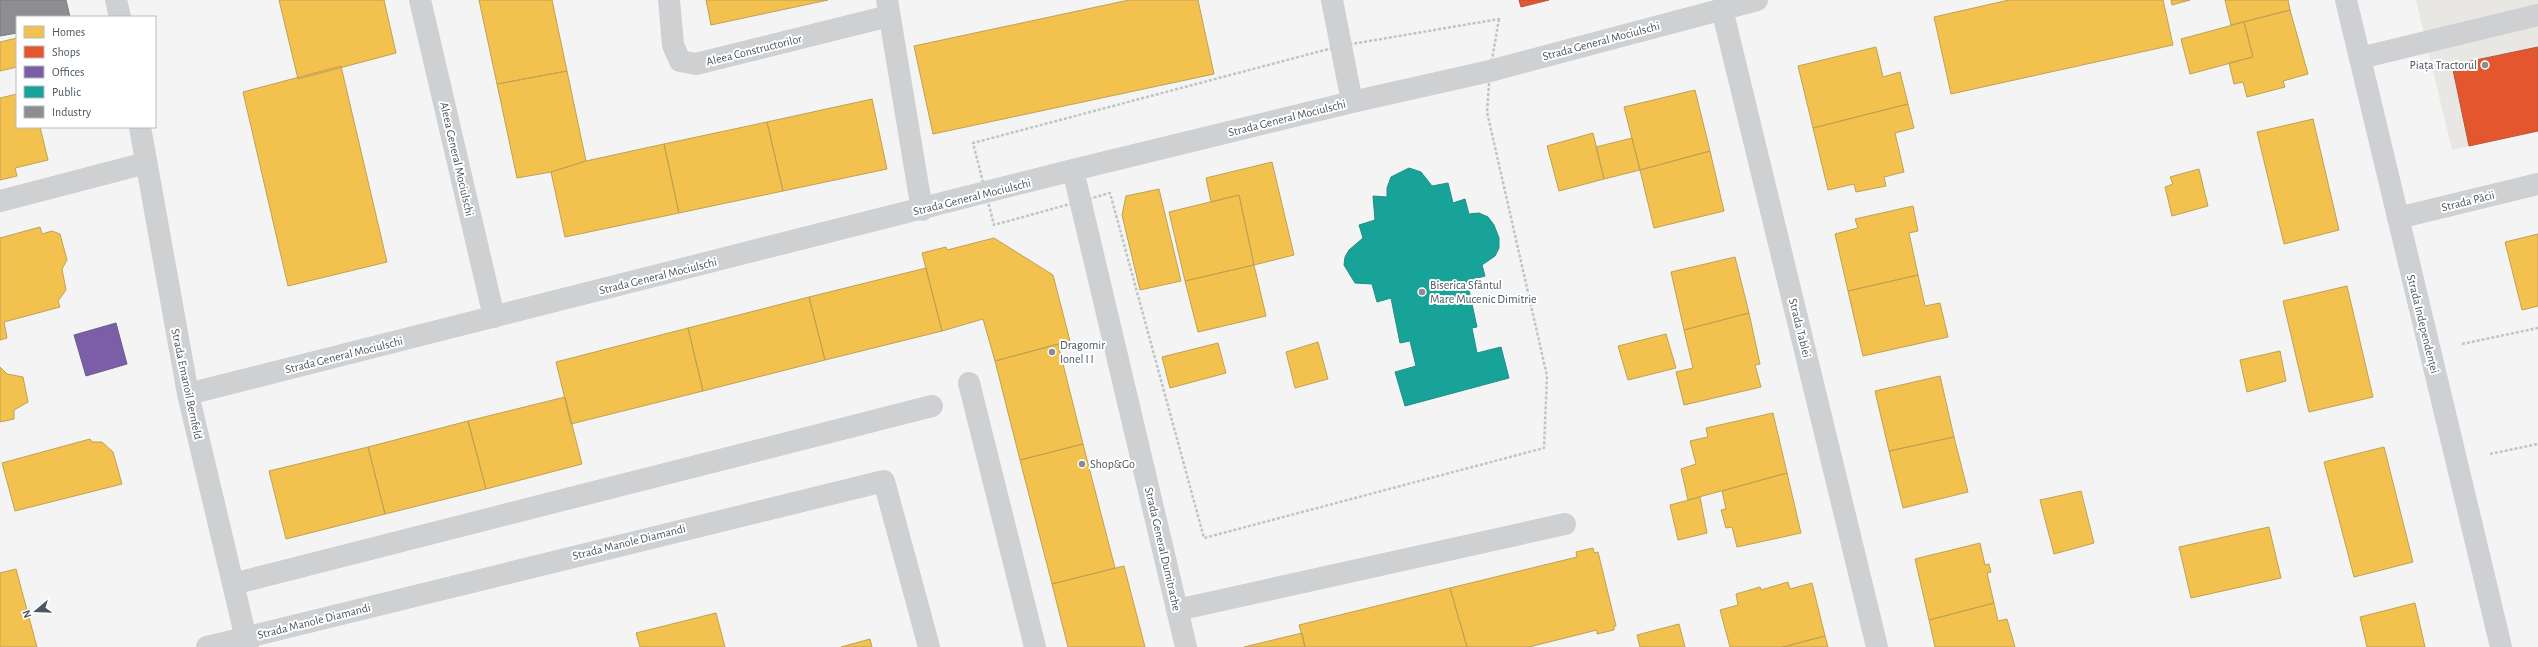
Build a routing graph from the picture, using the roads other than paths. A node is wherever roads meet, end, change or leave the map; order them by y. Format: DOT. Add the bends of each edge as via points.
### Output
graph roads {
  1 [pos="116,0"];
  2 [pos="420,0"];
  3 [pos="669,0"];
  4 [pos="1332,0"];
  5 [pos="1757,0"];
  6 [pos="2346,0"];
  7 [pos="888,8"];
  8 [pos="1722,9"];
  9 [pos="120,16"];
  10 [pos="2538,16"];
  11 [pos="2360,58"];
  12 [pos="1352,102"];
  13 [pos="140,128"];
  14 [pos="146,163"];
  15 [pos="1073,170"];
  16 [pos="2538,184"];
  17 [pos="0,201"];
  18 [pos="922,210"];
  19 [pos="2398,218"];
  20 [pos="494,317"];
  21 [pos="969,383"];
  22 [pos="188,394"];
  23 [pos="932,406"];
  24 [pos="1565,524"];
  25 [pos="233,584"];
  26 [pos="1178,610"];
  27 [pos="247,642"];
  28 [pos="207,647"];
  29 [pos="929,647"];
  30 [pos="1035,647"];
  31 [pos="1186,647"];
  32 [pos="1877,647"];
  33 [pos="2501,647"];
  1 -- 9 [label="street"];
  2 -- 20 [label="street, Aleea General Mociulschi"];
  3 -- 7 [label="street, Aleea Constructorilor" via="673,45 680,61 696,64"];
  4 -- 12 [label="street"];
  5 -- 8 [label="street, Strada General Mociulschi"];
  6 -- 11 [label="main road, Strada Independenței"];
  7 -- 18 [label="street, Aleea Constructorilor"];
  8 -- 12 [label="street, Strada General Mociulschi" via="1490,71"];
  8 -- 32 [label="street, Strada Tablei"];
  10 -- 11 [label="street"];
  11 -- 19 [label="main road, Strada Independenței"];
  12 -- 15 [label="street, Strada General Mociulschi"];
  13 -- 14 [label="street, Strada Emanoil Bernfeld"];
  14 -- 17 [label="street"];
  14 -- 22 [label="street, Strada Emanoil Bernfeld"];
  15 -- 18 [label="street, Strada General Mociulschi"];
  15 -- 26 [label="street, Strada General Dumitrache"];
  16 -- 19 [label="street, Strada Păcii"];
  18 -- 20 [label="street, Strada General Mociulschi"];
  19 -- 33 [label="main road, Strada Independenței"];
  20 -- 22 [label="street, Strada General Mociulschi"];
  21 -- 30 [label="street"];
  22 -- 25 [label="street, Strada Emanoil Bernfeld"];
  23 -- 25 [label="street"];
  24 -- 26 [label="street"];
  25 -- 27 [label="street, Strada Emanoil Bernfeld"];
  26 -- 31 [label="street, Strada General Dumitrache"];
  27 -- 28 [label="street, Strada Manole Diamandi"];
  27 -- 29 [label="street, Strada Manole Diamandi" via="884,481"];
}
